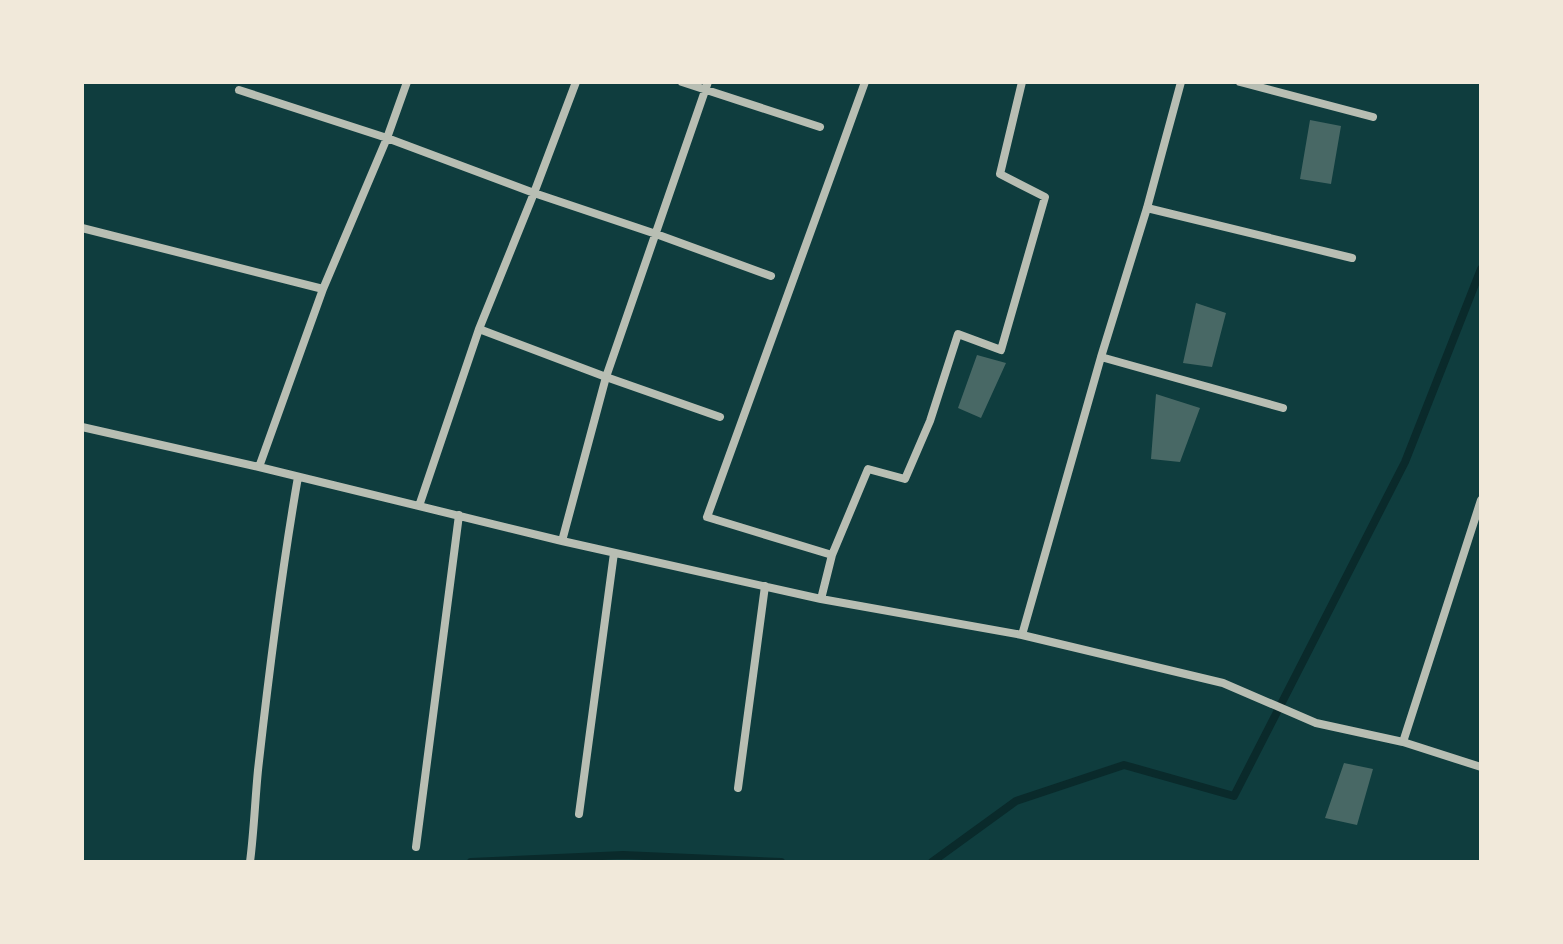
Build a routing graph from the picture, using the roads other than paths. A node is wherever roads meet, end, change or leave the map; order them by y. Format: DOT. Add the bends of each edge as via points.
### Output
graph roads {
  1 [pos="407,82"];
  2 [pos="576,82"];
  3 [pos="682,82"];
  4 [pos="865,82"];
  5 [pos="1022,82"];
  6 [pos="1181,82"];
  7 [pos="1240,82"];
  8 [pos="707,86"];
  9 [pos="239,90"];
  10 [pos="1373,117"];
  11 [pos="820,127"];
  12 [pos="387,138"];
  13 [pos="534,193"];
  14 [pos="1147,208"];
  15 [pos="82,228"];
  16 [pos="656,234"];
  17 [pos="1352,258"];
  18 [pos="771,276"];
  19 [pos="323,289"];
  20 [pos="479,329"];
  21 [pos="1101,357"];
  22 [pos="606,377"];
  23 [pos="1283,408"];
  24 [pos="720,417"];
  25 [pos="82,427"];
  26 [pos="259,467"];
  27 [pos="298,477"];
  28 [pos="1481,500"];
  29 [pos="419,506"];
  30 [pos="459,515"];
  31 [pos="562,541"];
  32 [pos="614,553"];
  33 [pos="832,555"];
  34 [pos="765,586"];
  35 [pos="821,599"];
  36 [pos="1022,635"];
  37 [pos="1403,742"];
  38 [pos="1481,767"];
  39 [pos="738,788"];
  40 [pos="579,814"];
  41 [pos="416,847"];
  42 [pos="250,862"];
  1 -- 12 [label="street"];
  2 -- 13 [label="street"];
  3 -- 8 [label="street"];
  4 -- 33 [label="street" via="707,517"];
  5 -- 33 [label="street" via="1000,174 1045,197 1001,350 958,334 905,479 868,469"];
  6 -- 14 [label="street"];
  7 -- 10 [label="street"];
  8 -- 11 [label="street"];
  8 -- 16 [label="street"];
  9 -- 12 [label="street"];
  12 -- 13 [label="street"];
  12 -- 19 [label="street"];
  13 -- 16 [label="street"];
  13 -- 20 [label="street"];
  14 -- 17 [label="street"];
  14 -- 21 [label="street"];
  15 -- 19 [label="street"];
  16 -- 18 [label="street"];
  16 -- 22 [label="street"];
  19 -- 26 [label="street"];
  20 -- 22 [label="street"];
  20 -- 29 [label="street"];
  21 -- 23 [label="street"];
  21 -- 36 [label="street"];
  22 -- 24 [label="street"];
  22 -- 31 [label="street"];
  25 -- 26 [label="street"];
  26 -- 27 [label="street"];
  27 -- 29 [label="street"];
  27 -- 42 [label="street" via="280,581"];
  28 -- 37 [label="street"];
  29 -- 30 [label="street"];
  30 -- 31 [label="street"];
  30 -- 41 [label="street"];
  31 -- 32 [label="street"];
  32 -- 34 [label="street"];
  32 -- 40 [label="street"];
  33 -- 35 [label="street"];
  34 -- 35 [label="street"];
  34 -- 39 [label="street"];
  35 -- 36 [label="street"];
  36 -- 37 [label="street" via="1223,683 1316,723"];
  37 -- 38 [label="street"];
}
